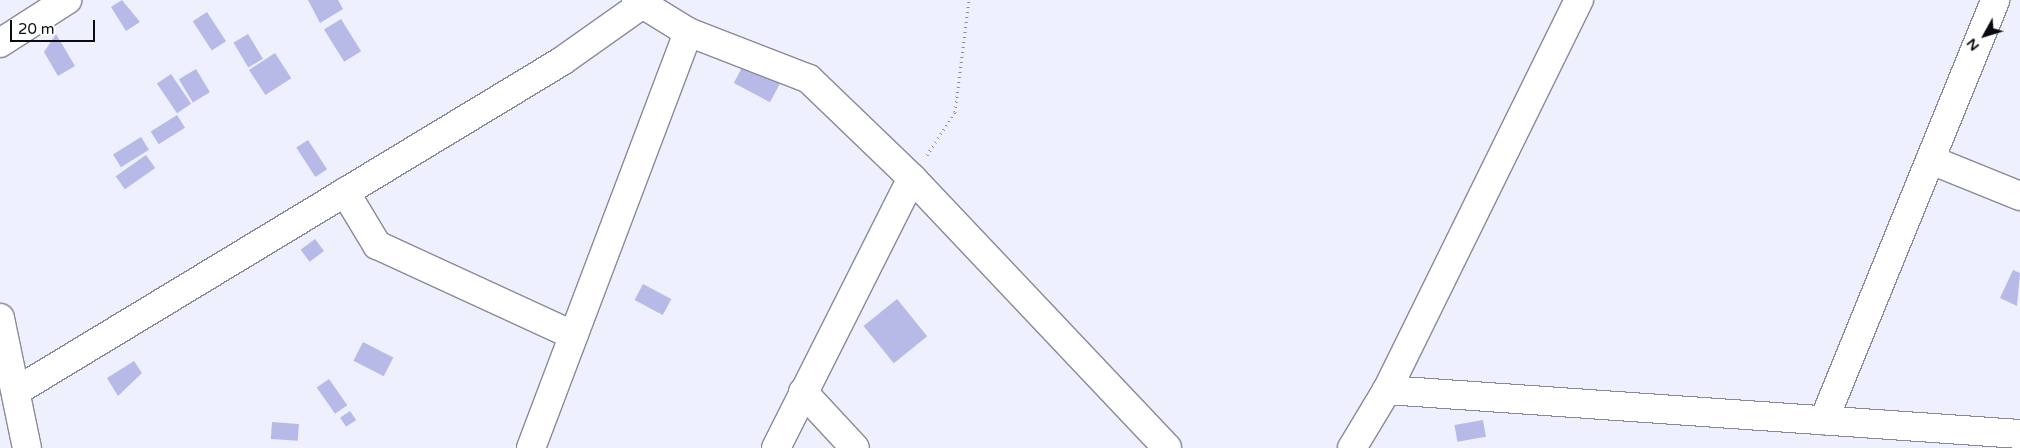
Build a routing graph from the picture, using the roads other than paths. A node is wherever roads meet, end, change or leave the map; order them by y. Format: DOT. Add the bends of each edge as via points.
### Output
graph roads {
  1 [pos="67,0"];
  2 [pos="1579,0"];
  3 [pos="1995,0"];
  4 [pos="642,1"];
  5 [pos="688,32"];
  6 [pos="0,43"];
  7 [pos="1932,160"];
  8 [pos="912,178"];
  9 [pos="345,192"];
  10 [pos="2020,196"];
  11 [pos="0,318"];
  12 [pos="573,335"];
  13 [pos="18,390"];
  14 [pos="1387,390"];
  15 [pos="803,392"];
  16 [pos="1824,420"];
  17 [pos="2020,434"];
  18 [pos="27,448"];
  19 [pos="530,448"];
  20 [pos="776,448"];
  21 [pos="855,448"];
  22 [pos="1167,448"];
  23 [pos="1352,448"];
  1 -- 6 [label="street"];
  2 -- 14 [label="street"];
  3 -- 7 [label="street"];
  4 -- 5 [label="street"];
  4 -- 9 [label="street" via="562,61"];
  5 -- 8 [label="street" via="809,79"];
  5 -- 12 [label="street"];
  7 -- 10 [label="street"];
  7 -- 16 [label="street"];
  8 -- 15 [label="street"];
  8 -- 22 [label="street"];
  9 -- 12 [label="street" via="377,245"];
  9 -- 13 [label="street"];
  11 -- 13 [label="street"];
  12 -- 19 [label="street"];
  13 -- 18 [label="street"];
  14 -- 16 [label="street"];
  14 -- 23 [label="street"];
  15 -- 20 [label="street"];
  15 -- 21 [label="street"];
  16 -- 17 [label="street"];
}
